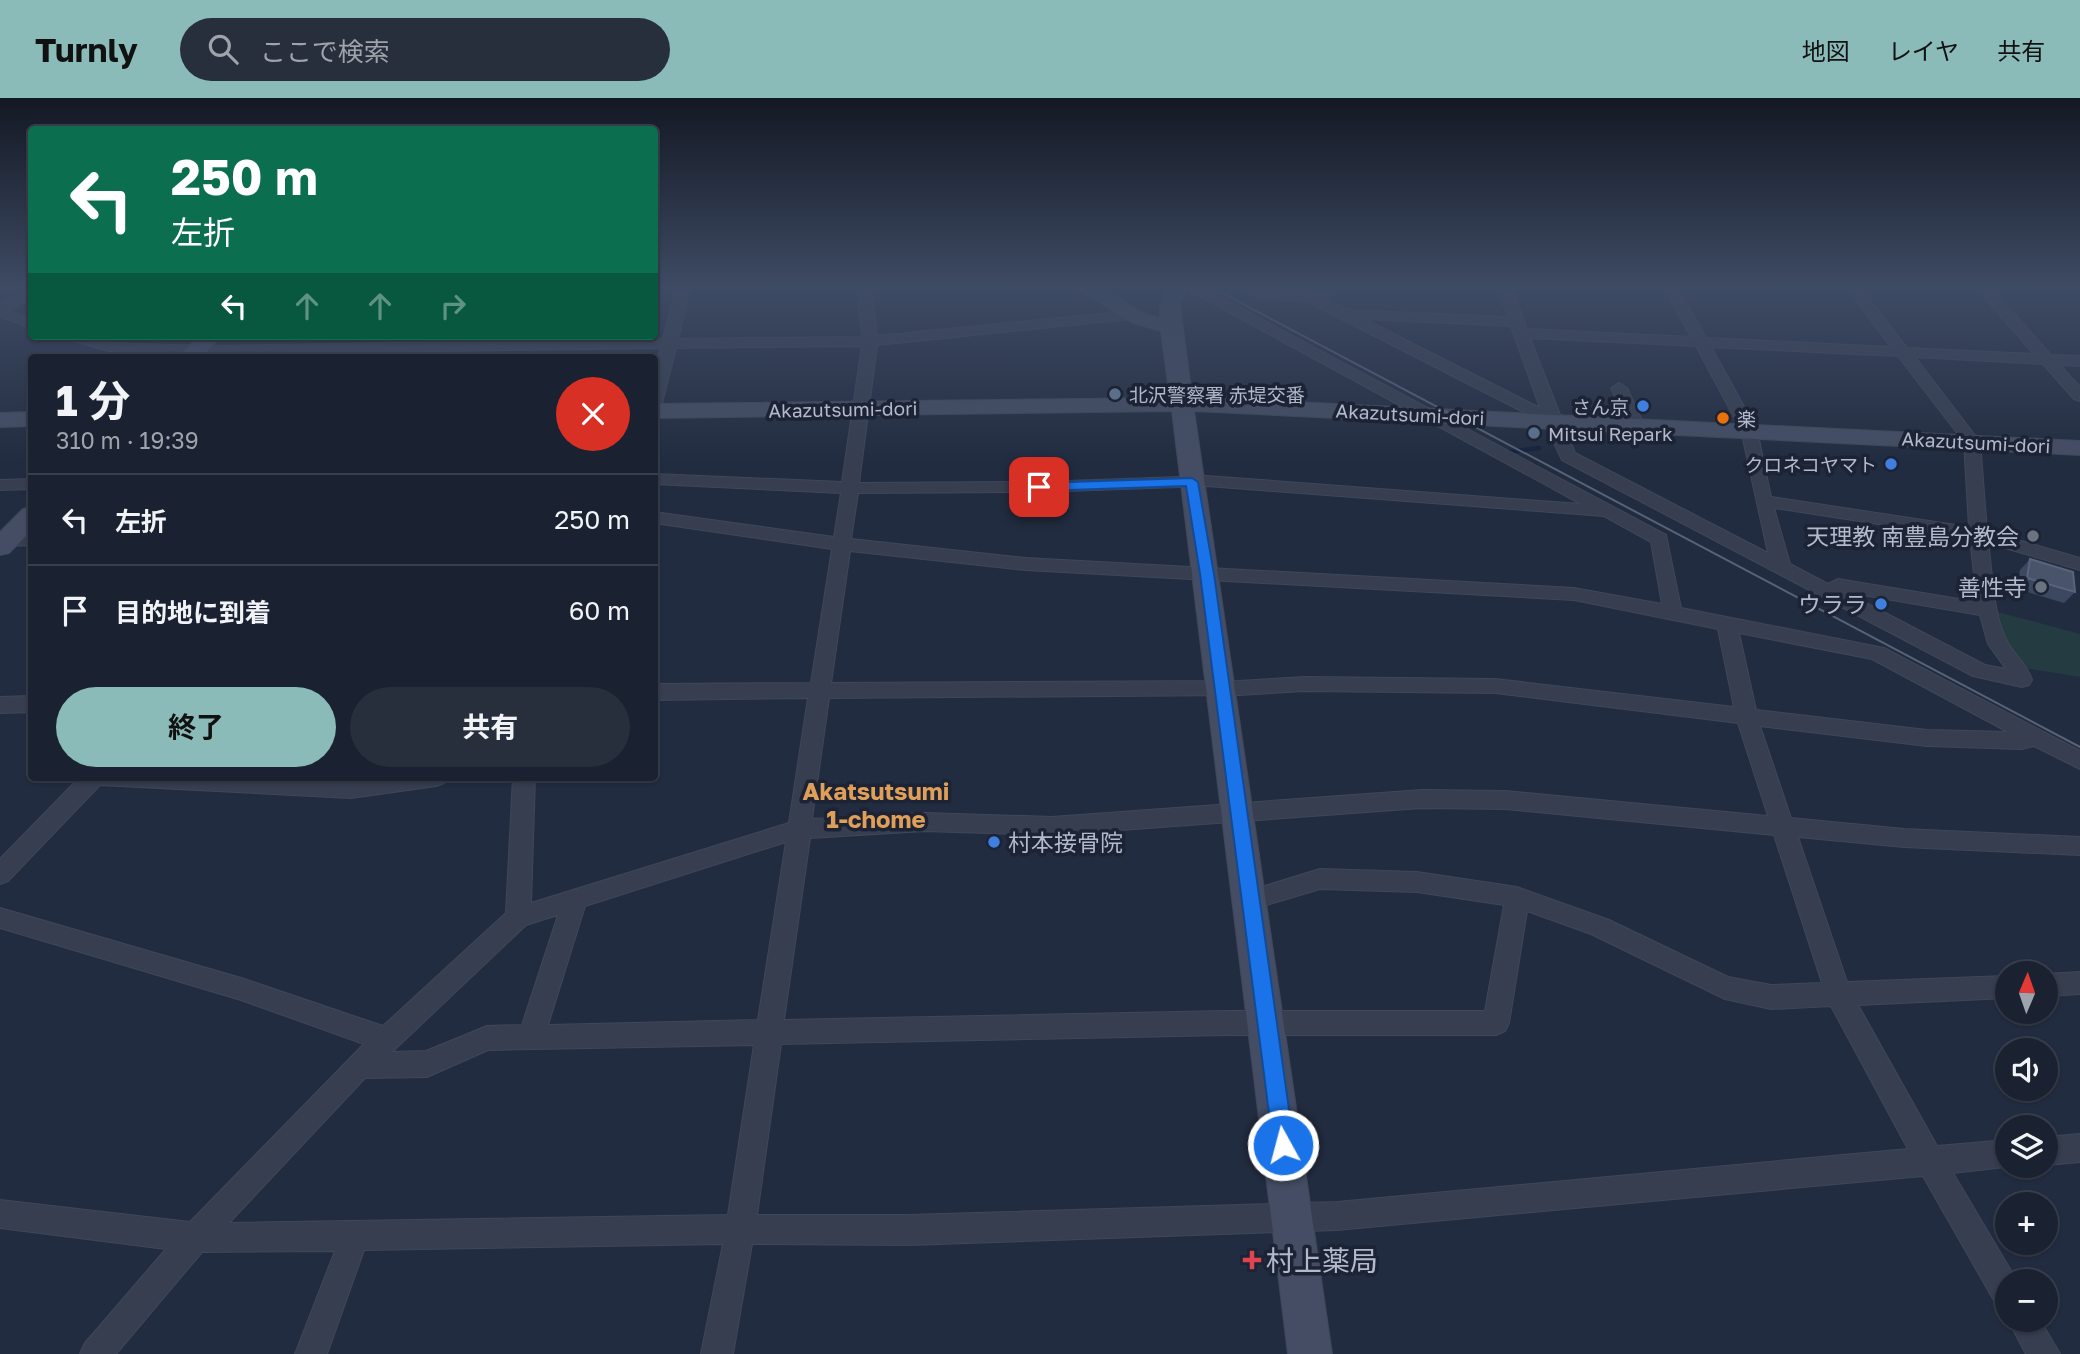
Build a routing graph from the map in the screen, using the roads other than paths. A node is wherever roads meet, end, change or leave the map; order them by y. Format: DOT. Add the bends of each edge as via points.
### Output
graph roads {
  1 [pos="669,344"];
  2 [pos="94,345"];
  3 [pos="615,345"];
  4 [pos="869,345"];
  5 [pos="1173,345"];
  6 [pos="1297,345"];
  7 [pos="1403,345"];
  8 [pos="1525,345"];
  9 [pos="1702,345"];
  10 [pos="1754,345"];
  11 [pos="1898,345"];
  12 [pos="2033,345"];
  13 [pos="99,346"];
  14 [pos="493,346"];
  15 [pos="200,348"];
  16 [pos="1904,352"];
  17 [pos="2046,359"];
  18 [pos="2080,361"];
  19 [pos="658,387"];
  20 [pos="1619,388"];
  21 [pos="2080,396"];
  22 [pos="1181,403"];
  23 [pos="860,409"];
  24 [pos="658,411"];
  25 [pos="1427,415"];
  26 [pos="28,419"];
  27 [pos="0,420"];
  28 [pos="1552,420"];
  29 [pos="1636,425"];
  30 [pos="1749,430"];
  31 [pos="1972,442"];
  32 [pos="2080,448"];
  33 [pos="658,479"];
  34 [pos="1192,482"];
  35 [pos="28,484"];
  36 [pos="0,485"];
  37 [pos="850,488"];
  38 [pos="1763,501"];
  39 [pos="1606,511"];
  40 [pos="658,518"];
  41 [pos="28,521"];
  42 [pos="1978,534"];
  43 [pos="13,542"];
  44 [pos="840,544"];
  45 [pos="2080,564"];
  46 [pos="1782,569"];
  47 [pos="1207,574"];
  48 [pos="1829,593"];
  49 [pos="1989,610"];
  50 [pos="1673,615"];
  51 [pos="1877,618"];
  52 [pos="1727,624"];
  53 [pos="1858,648"];
  54 [pos="1222,688"];
  55 [pos="818,691"];
  56 [pos="658,692"];
  57 [pos="28,704"];
  58 [pos="0,705"];
  59 [pos="1746,718"];
  60 [pos="2037,737"];
  61 [pos="2080,761"];
  62 [pos="90,781"];
  63 [pos="186,781"];
  64 [pos="408,781"];
  65 [pos="524,781"];
  66 [pos="1237,811"];
  67 [pos="1780,825"];
  68 [pos="799,829"];
  69 [pos="2080,846"];
  70 [pos="0,874"];
  71 [pos="1517,897"];
  72 [pos="575,900"];
  73 [pos="1250,900"];
  74 [pos="518,917"];
  75 [pos="0,918"];
  76 [pos="2080,983"];
  77 [pos="2058,984"];
  78 [pos="1995,988"];
  79 [pos="1839,996"];
  80 [pos="1267,1023"];
  81 [pos="769,1034"];
  82 [pos="531,1037"];
  83 [pos="387,1041"];
  84 [pos="359,1066"];
  85 [pos="2080,1148"];
  86 [pos="2058,1150"];
  87 [pos="1995,1155"];
  88 [pos="1929,1160"];
  89 [pos="0,1214"];
  90 [pos="1293,1218"];
  91 [pos="740,1229"];
  92 [pos="195,1238"];
  93 [pos="354,1238"];
  94 [pos="1995,1273"];
  95 [pos="2030,1332"];
  96 [pos="96,1354"];
  97 [pos="311,1354"];
  98 [pos="717,1354"];
  99 [pos="1310,1354"];
  100 [pos="2043,1354"];
  1 -- 19 [label="street"];
  2 -- 13 [label="street"];
  3 -- 14 [label="street"];
  4 -- 23 [label="street"];
  5 -- 22 [label="street"];
  6 -- 25 [label="street"];
  7 -- 28 [label="street"];
  8 -- 28 [label="street"];
  9 -- 30 [label="street"];
  10 -- 16 [label="street"];
  11 -- 16 [label="street"];
  12 -- 17 [label="street"];
  13 -- 15 [label="street"];
  14 -- 15 [label="street"];
  16 -- 17 [label="street"];
  16 -- 31 [label="street"];
  17 -- 18 [label="street"];
  17 -- 21 [label="street"];
  20 -- 29 [label="street"];
  22 -- 23 [label="street, Akazutsumi-dori"];
  22 -- 25 [label="street, Akazutsumi-dori"];
  22 -- 34 [label="street"];
  23 -- 24 [label="street, Akazutsumi-dori"];
  23 -- 37 [label="street"];
  25 -- 28 [label="street, Akazutsumi-dori"];
  25 -- 39 [label="street"];
  26 -- 27 [label="street"];
  28 -- 29 [label="street, Akazutsumi-dori"];
  28 -- 46 [label="street" via="1564,452 1573,460"];
  29 -- 30 [label="street, Akazutsumi-dori"];
  30 -- 31 [label="street, Akazutsumi-dori"];
  30 -- 38 [label="street"];
  31 -- 32 [label="street, Akazutsumi-dori"];
  31 -- 42 [label="street"];
  33 -- 37 [label="street"];
  34 -- 37 [label="street"];
  34 -- 39 [label="street"];
  34 -- 47 [label="street"];
  35 -- 36 [label="street"];
  37 -- 44 [label="street"];
  38 -- 42 [label="street"];
  38 -- 46 [label="street"];
  39 -- 50 [label="street" via="1660,539"];
  40 -- 44 [label="street"];
  41 -- 43 [label="street"];
  42 -- 45 [label="street"];
  42 -- 49 [label="street"];
  44 -- 47 [label="street" via="1026,564"];
  44 -- 55 [label="street"];
  46 -- 48 [label="street"];
  47 -- 50 [label="street" via="1559,593"];
  47 -- 54 [label="street"];
  48 -- 49 [label="street" via="1838,585"];
  48 -- 51 [label="street"];
  49 -- 51 [label="street" via="1997,644 2022,680 1980,671"];
  50 -- 52 [label="street"];
  51 -- 53 [label="street" via="1859,636"];
  52 -- 53 [label="street"];
  52 -- 59 [label="street"];
  53 -- 60 [label="street" via="1877,653"];
  54 -- 55 [label="street"];
  54 -- 59 [label="street" via="1495,686"];
  54 -- 66 [label="street"];
  55 -- 56 [label="street"];
  55 -- 68 [label="street"];
  57 -- 58 [label="street"];
  59 -- 60 [label="street" via="1927,738 2022,741"];
  59 -- 67 [label="street"];
  60 -- 61 [label="street"];
  62 -- 70 [label="street"];
  63 -- 64 [label="street" via="351,789"];
  65 -- 74 [label="street"];
  66 -- 67 [label="street" via="1422,799 1506,800"];
  66 -- 68 [label="street" via="1052,826 925,822"];
  66 -- 73 [label="street"];
  67 -- 69 [label="street" via="1904,838"];
  67 -- 79 [label="street"];
  68 -- 72 [label="street"];
  68 -- 81 [label="street"];
  71 -- 73 [label="street" via="1417,882 1320,879"];
  71 -- 79 [label="street" via="1600,927 1725,988 1771,997"];
  71 -- 80 [label="street" via="1496,1023"];
  72 -- 74 [label="street"];
  72 -- 82 [label="street"];
  73 -- 80 [label="street"];
  74 -- 83 [label="street"];
  75 -- 83 [label="street" via="241,989"];
  76 -- 77 [label="street"];
  78 -- 79 [label="street"];
  79 -- 88 [label="street"];
  80 -- 81 [label="street"];
  80 -- 90 [label="street"];
  81 -- 82 [label="street"];
  81 -- 91 [label="street"];
  82 -- 84 [label="street" via="487,1038 414,1066"];
  83 -- 84 [label="street"];
  84 -- 92 [label="street"];
  85 -- 86 [label="street"];
  87 -- 88 [label="street"];
  88 -- 90 [label="street"];
  88 -- 94 [label="street"];
  89 -- 92 [label="street"];
  90 -- 91 [label="street" via="909,1230"];
  90 -- 99 [label="street"];
  91 -- 93 [label="street"];
  91 -- 98 [label="street"];
  92 -- 93 [label="street"];
  92 -- 96 [label="street"];
  93 -- 97 [label="street"];
  95 -- 100 [label="street"];
}
